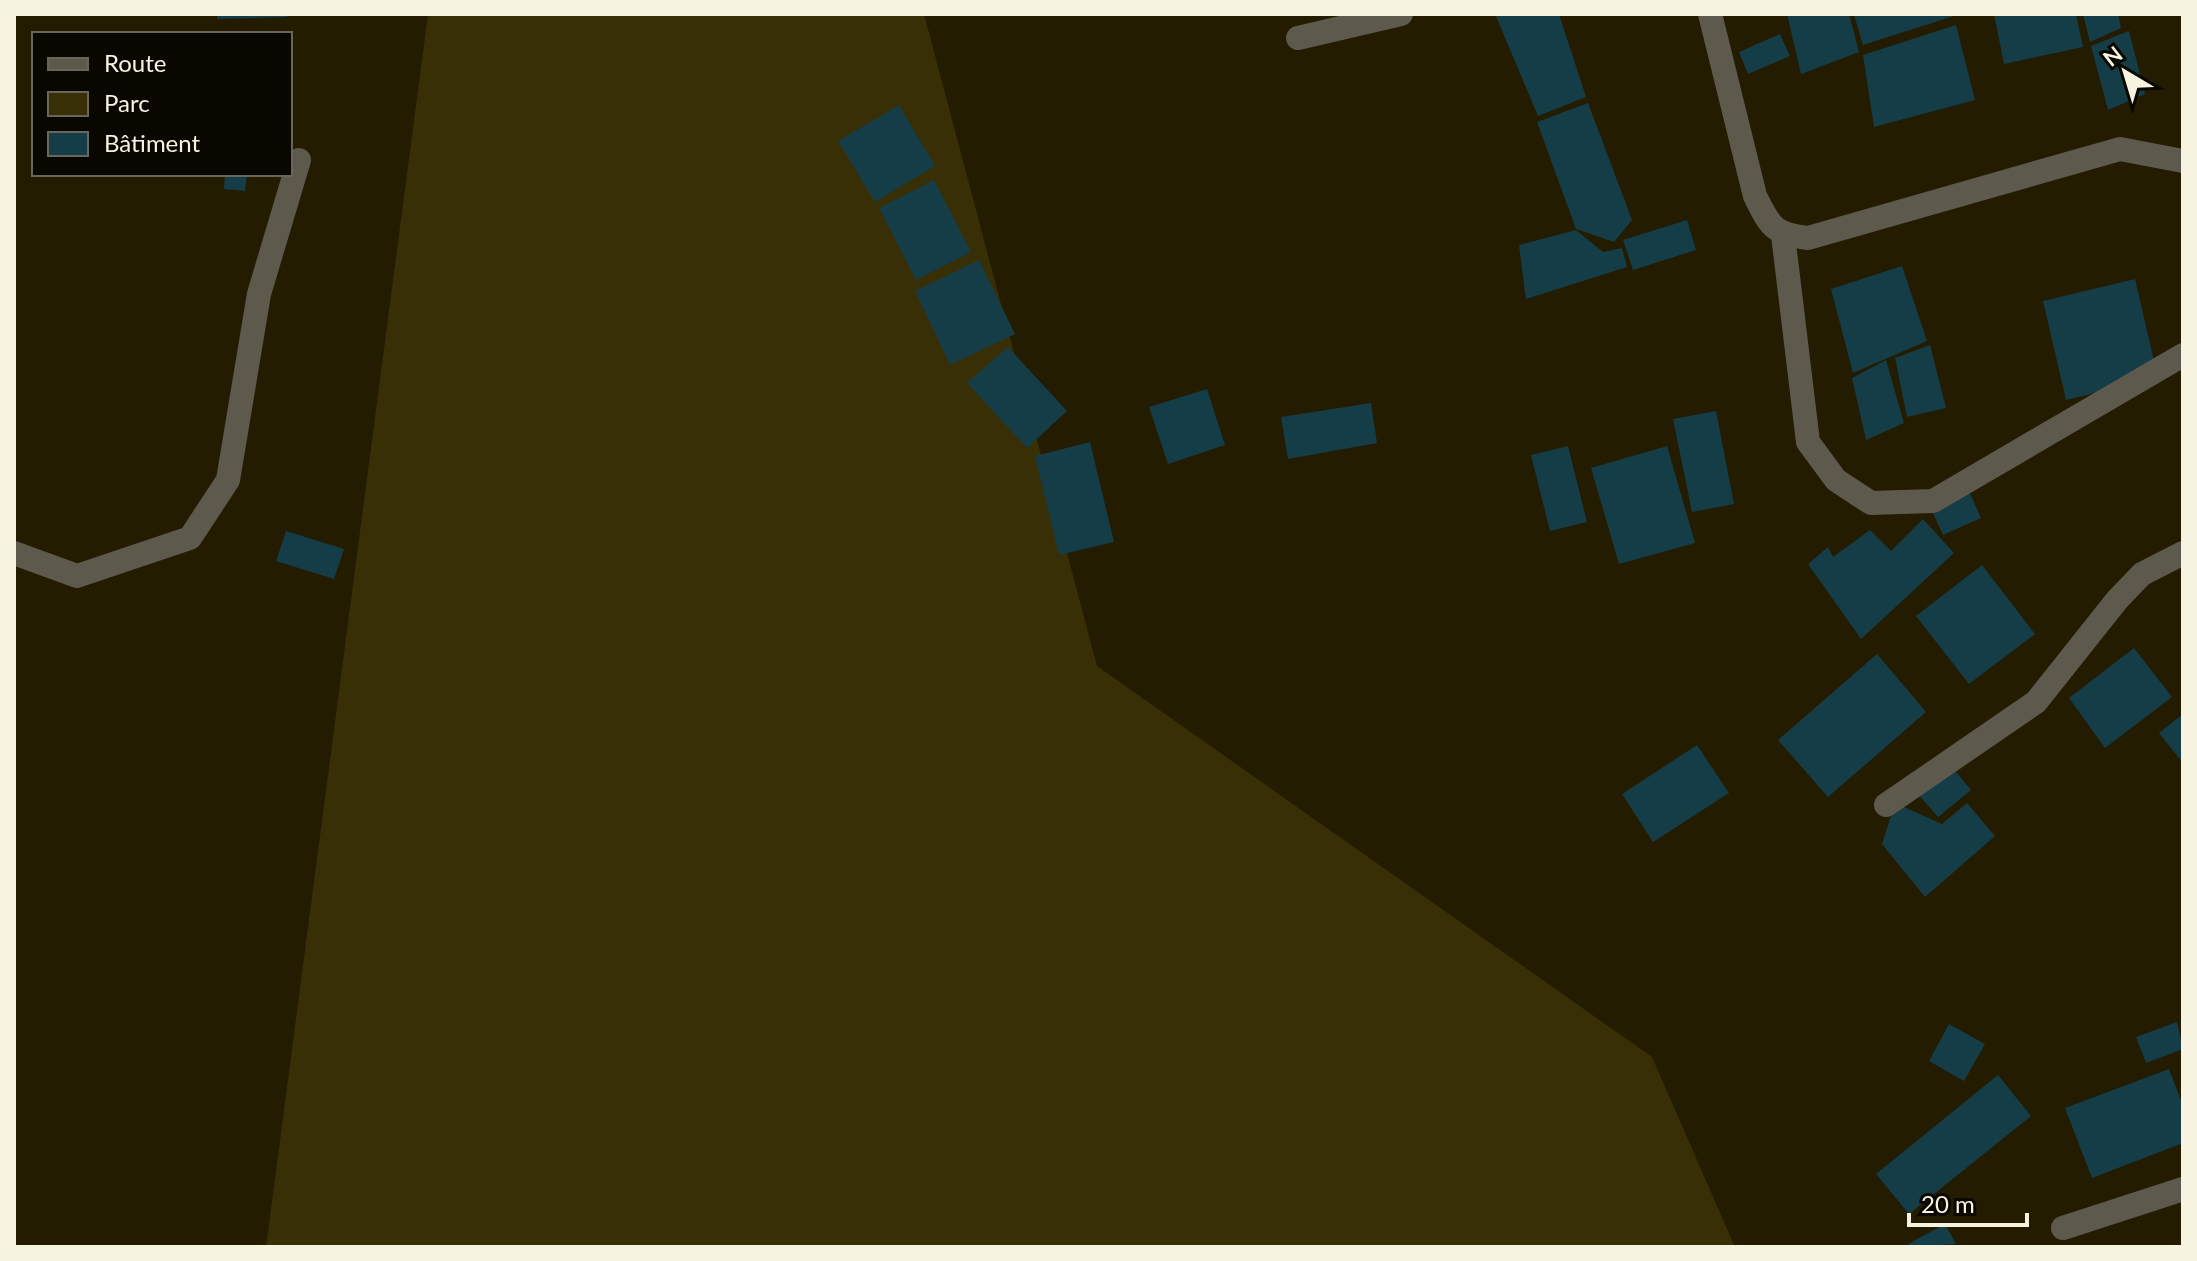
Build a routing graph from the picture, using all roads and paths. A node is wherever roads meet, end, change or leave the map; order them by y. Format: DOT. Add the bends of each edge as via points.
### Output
graph roads {
  1 [pos="1401,14"];
  2 [pos="1710,14"];
  3 [pos="1298,38"];
  4 [pos="299,160"];
  5 [pos="2183,161"];
  6 [pos="1783,235"];
  7 [pos="2183,355"];
  8 [pos="14,553"];
  9 [pos="2183,553"];
  10 [pos="1886,805"];
  11 [pos="2183,1189"];
  12 [pos="2063,1228"];
  1 -- 3 [label="street"];
  2 -- 6 [label="street" via="1755,196 1768,221"];
  4 -- 8 [label="street" via="259,294 228,480 190,538 77,576"];
  5 -- 6 [label="street" via="2120,149 1808,238"];
  6 -- 7 [label="street" via="1808,442 1836,480 1871,503 1933,501"];
  9 -- 10 [label="street" via="2142,574 2036,702"];
  11 -- 12 [label="street"];
}
